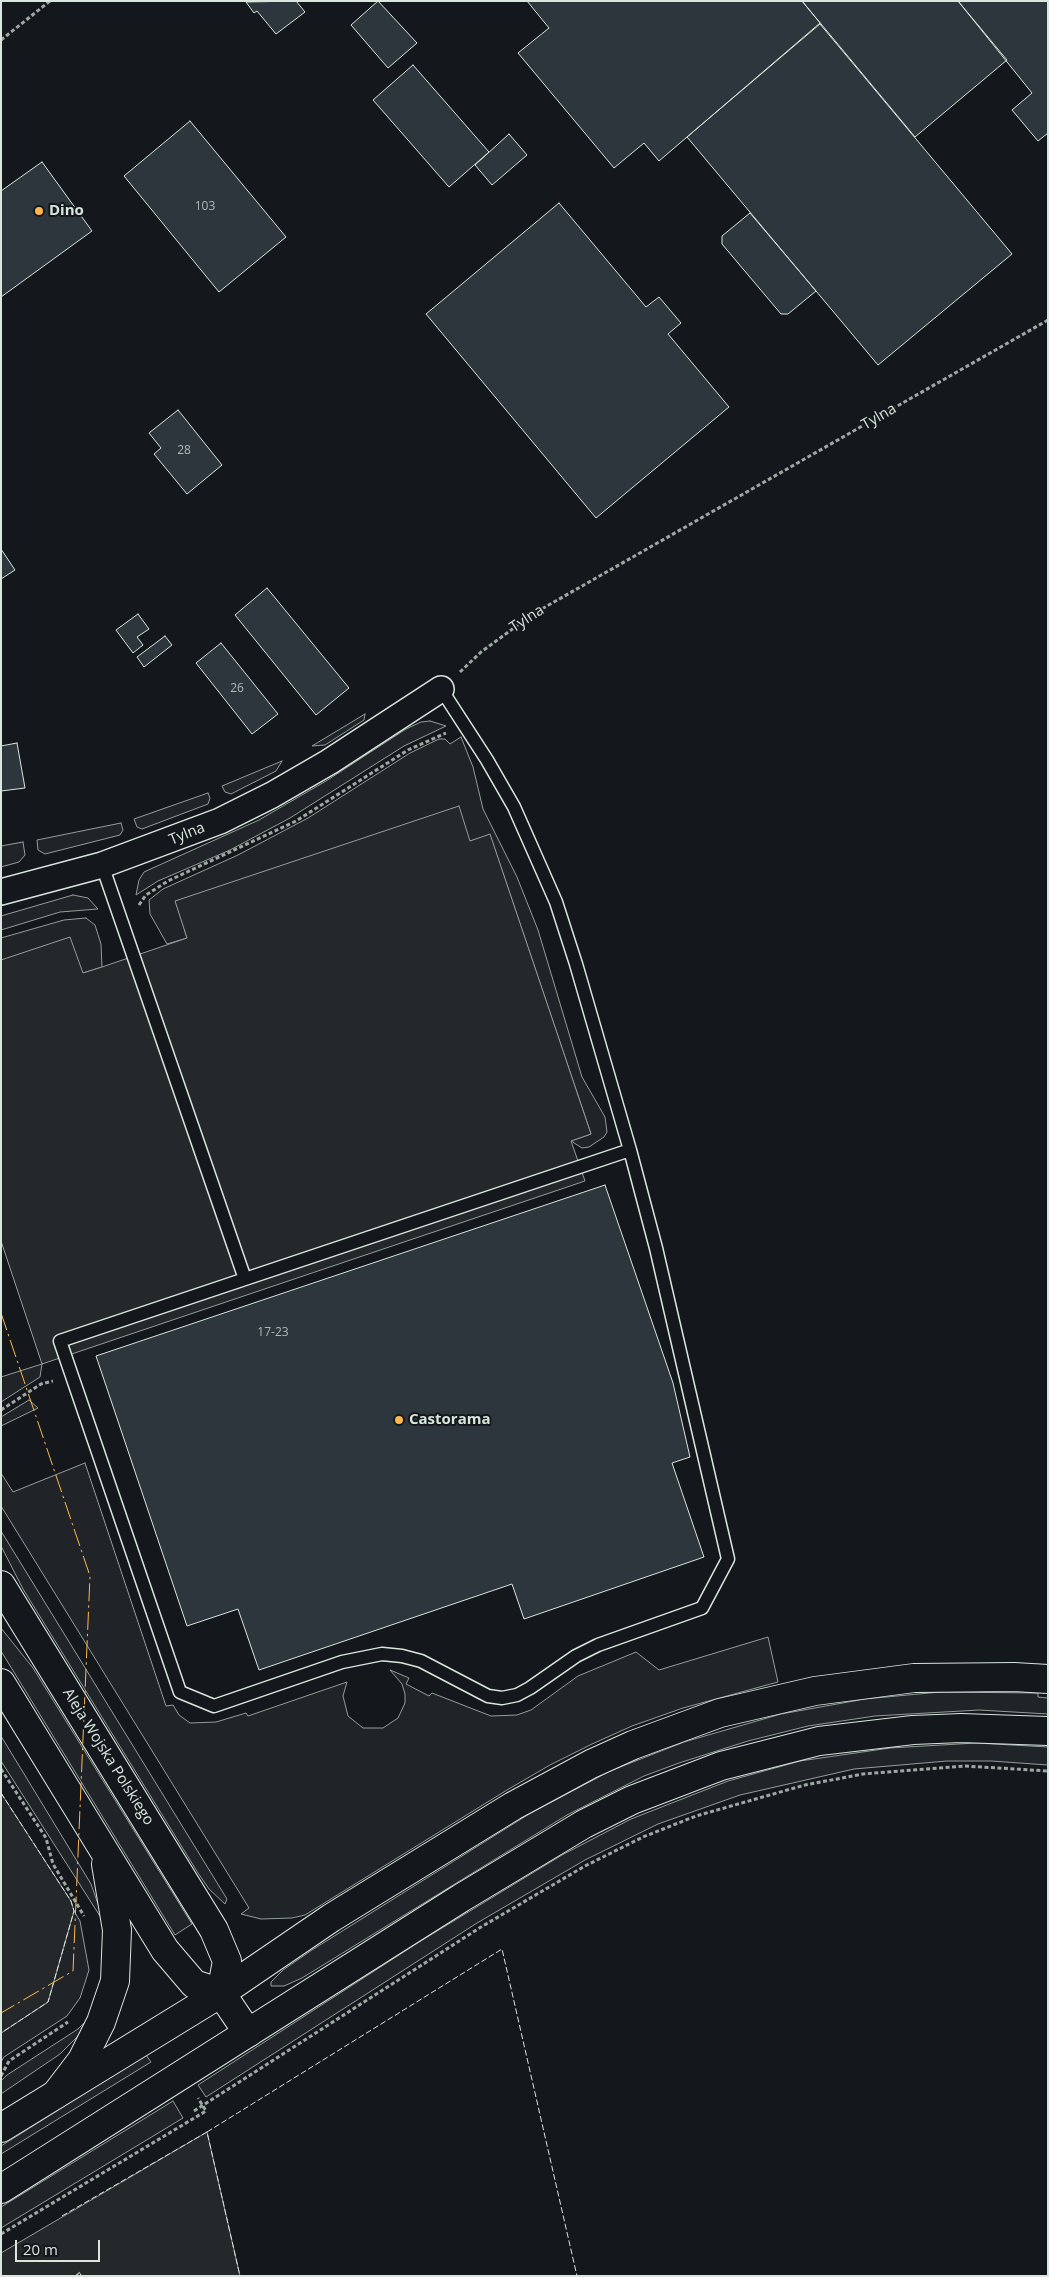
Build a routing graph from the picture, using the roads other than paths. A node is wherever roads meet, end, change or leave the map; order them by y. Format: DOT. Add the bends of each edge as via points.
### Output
graph roads {
  1 [pos="441,689"];
  2 [pos="102,865"];
  3 [pos="1,892"];
  4 [pos="630,1150"];
  5 [pos="244,1280"];
  6 [pos="1,1585"];
  7 [pos="1048,1679"];
  8 [pos="1,1683"];
  9 [pos="1048,1731"];
  10 [pos="102,1846"];
  11 [pos="221,1993"];
  12 [pos="248,2034"];
  13 [pos="56,2094"];
  14 [pos="1,2128"];
  15 [pos="1,2189"];
  1 -- 2 [label="street, Tylna" via="272,795 220,821"];
  1 -- 4 [label="lane" via="514,807 549,885 576,964"];
  2 -- 3 [label="street, Tylna"];
  2 -- 5 [label="lane"];
  4 -- 5 [label="lane"];
  4 -- 5 [label="lane" via="689,1383 728,1559 702,1608 598,1645 516,1695 488,1696 421,1661 382,1654 342,1662 214,1706 180,1692 60,1341"];
  6 -- 11 [label="main road, Aleja Wojska Polskiego" via="214,1930 227,1962"];
  7 -- 11 [label="main road" via="964,1676 864,1683 766,1700 675,1728 590,1764 513,1806 331,1918"];
  8 -- 10 [label="main road"];
  9 -- 12 [label="main road" via="961,1728 867,1734 771,1752 673,1783 632,1800 540,1849"];
  10 -- 11 [label="main road" via="178,1968 198,1986"];
  10 -- 13 [label="main road" via="117,1930 115,1981 101,2022 82,2060"];
  11 -- 12 [label="main road"];
  11 -- 13 [label="main road"];
  12 -- 15 [label="main road"];
  13 -- 14 [label="main road"];
}
